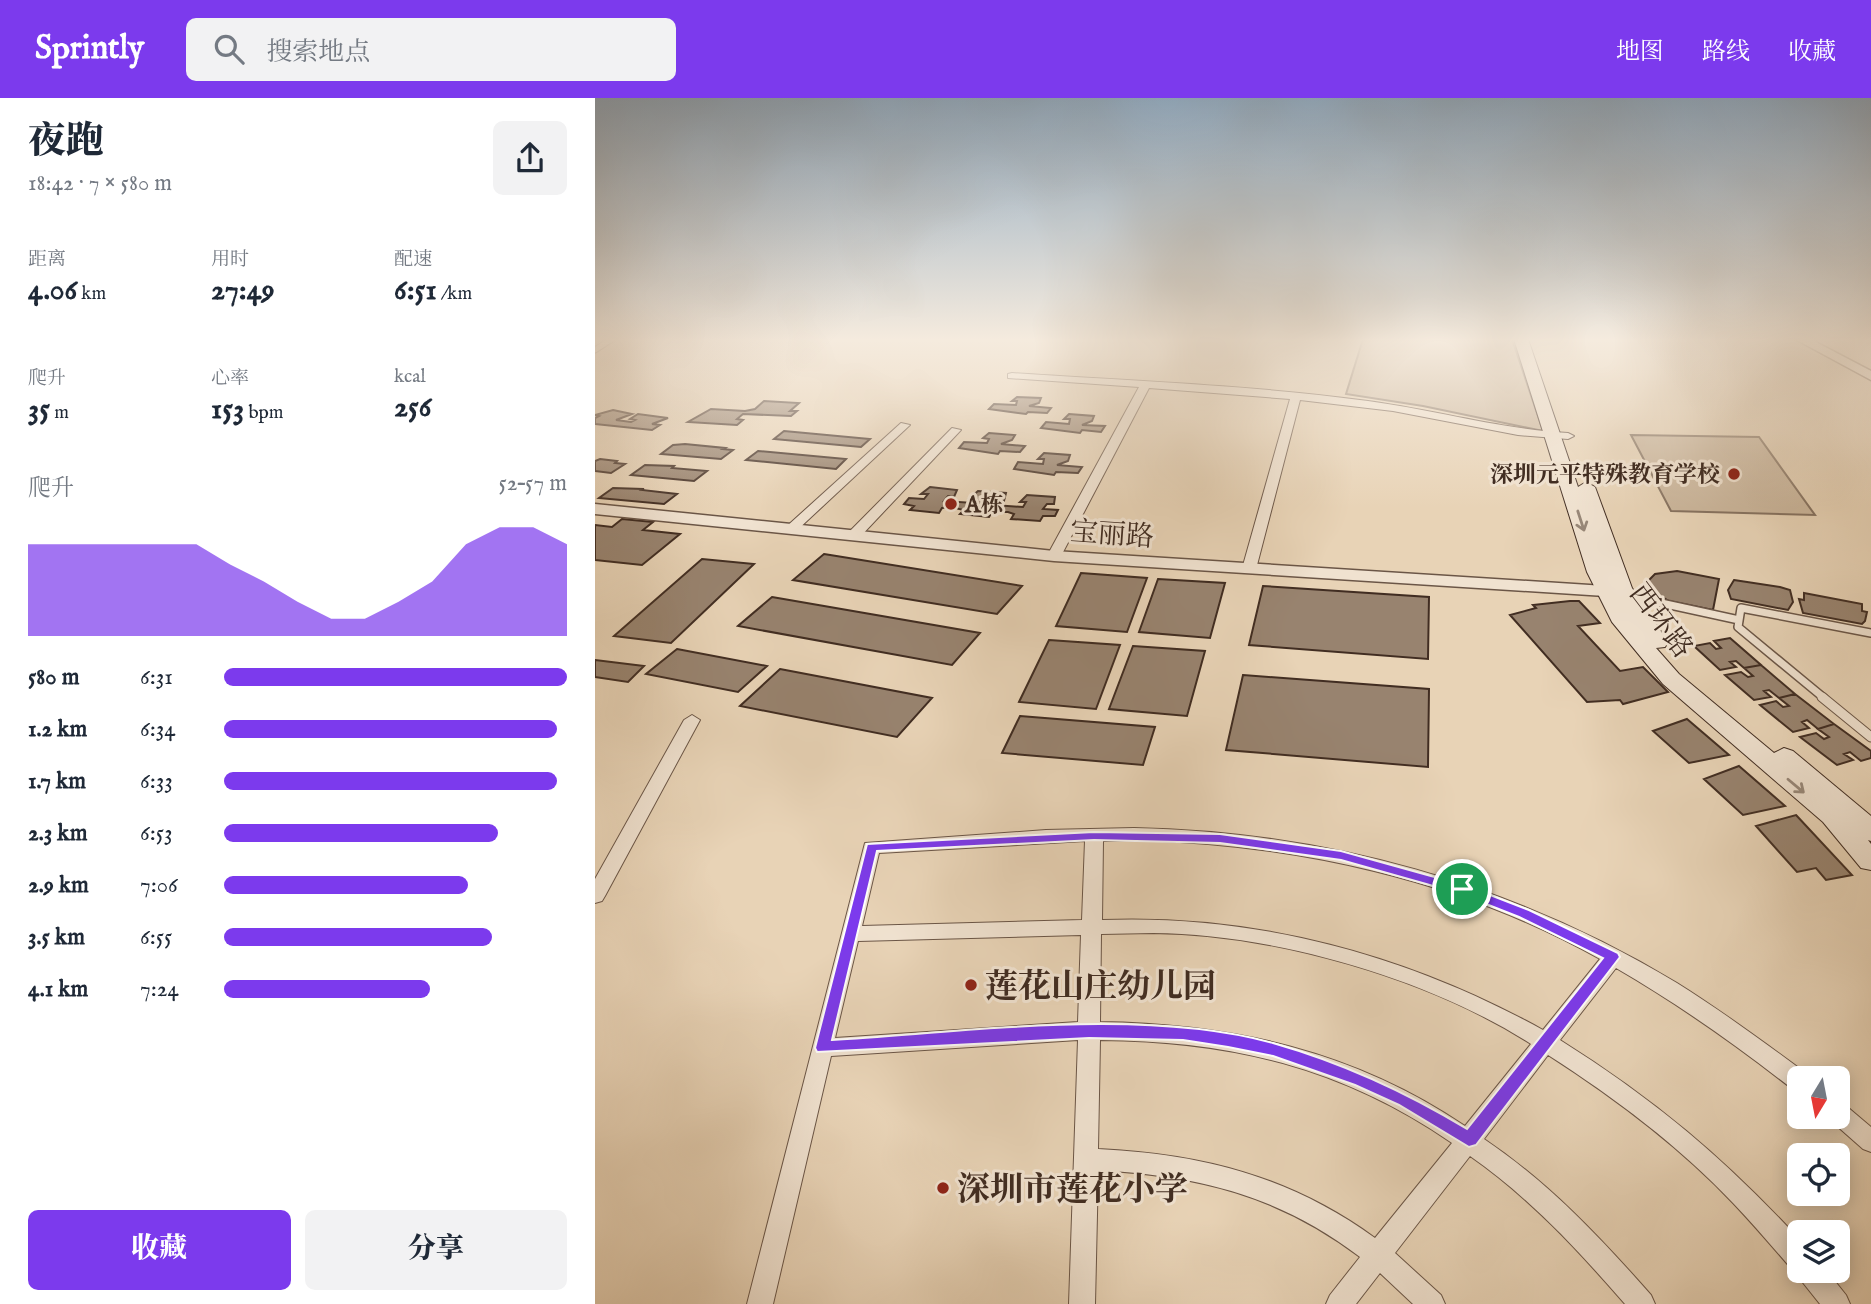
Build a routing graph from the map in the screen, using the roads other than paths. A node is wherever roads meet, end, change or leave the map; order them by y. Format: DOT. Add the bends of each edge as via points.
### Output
graph roads {
  1 [pos="1140,395"];
  2 [pos="1272,395"];
  3 [pos="1544,395"];
  4 [pos="1549,395"];
  5 [pos="1296,397"];
  6 [pos="905,425"];
  7 [pos="956,430"];
  8 [pos="1560,436"];
  9 [pos="595,509"];
  10 [pos="790,530"];
  11 [pos="853,536"];
  12 [pos="1054,556"];
  13 [pos="1249,569"];
  14 [pos="1605,592"];
  15 [pos="1626,596"];
  16 [pos="1739,620"];
  17 [pos="1871,633"];
  18 [pos="692,720"];
  19 [pos="1871,737"];
  20 [pos="1871,832"];
  21 [pos="1094,836"];
  22 [pos="1871,861"];
  23 [pos="595,896"];
  24 [pos="1092,927"];
  25 [pos="850,934"];
  26 [pos="1613,957"];
  27 [pos="1089,1031"];
  28 [pos="1547,1041"];
  29 [pos="823,1048"];
  30 [pos="1787,1071"];
  31 [pos="1850,1123"];
  32 [pos="1469,1140"];
  33 [pos="1871,1142"];
  34 [pos="1086,1159"];
  35 [pos="1787,1245"];
  36 [pos="1378,1255"];
  37 [pos="1820,1283"];
  38 [pos="761,1304"];
  39 [pos="1082,1304"];
  40 [pos="1339,1304"];
  41 [pos="1432,1304"];
  42 [pos="1642,1304"];
  43 [pos="1837,1304"];
  1 -- 12 [label="street"];
  2 -- 5 [label="street"];
  3 -- 8 [label="main road, 西环路"];
  4 -- 8 [label="main road, 西环路"];
  5 -- 8 [label="street"];
  5 -- 13 [label="street"];
  6 -- 10 [label="street"];
  7 -- 11 [label="street"];
  8 -- 14 [label="main road, 西环路, one-way"];
  8 -- 15 [label="main road, 西环路"];
  9 -- 10 [label="street, 宝丽路"];
  10 -- 11 [label="street, 宝丽路"];
  11 -- 12 [label="street, 宝丽路"];
  12 -- 13 [label="street, 宝丽路"];
  13 -- 14 [label="street, 宝丽路"];
  14 -- 15 [label="street, 宝丽路"];
  14 -- 22 [label="main road, 西环路, one-way" via="1636,640 1671,679 1832,817"];
  15 -- 16 [label="lane"];
  15 -- 20 [label="main road, 西环路" via="1654,639 1689,676"];
  16 -- 17 [label="lane" via="1741,608"];
  16 -- 19 [label="lane" via="1738,627"];
  18 -- 23 [label="street"];
  21 -- 24 [label="street"];
  21 -- 25 [label="street" via="871,847"];
  21 -- 26 [label="street" via="1220,838 1341,856 1462,889 1524,913"];
  24 -- 25 [label="street"];
  24 -- 27 [label="street"];
  24 -- 28 [label="street" via="1203,927 1310,944 1416,977"];
  25 -- 29 [label="street"];
  26 -- 28 [label="street"];
  26 -- 30 [label="street" via="1711,1015"];
  27 -- 29 [label="street"];
  27 -- 32 [label="street" via="1183,1034 1273,1050 1361,1080"];
  27 -- 34 [label="street"];
  28 -- 32 [label="street"];
  28 -- 35 [label="street" via="1627,1095 1680,1138"];
  29 -- 38 [label="street"];
  31 -- 33 [label="street"];
  32 -- 36 [label="street"];
  32 -- 42 [label="street" via="1572,1223"];
  34 -- 36 [label="street" via="1159,1164 1239,1181 1328,1220"];
  34 -- 39 [label="street"];
  36 -- 40 [label="street"];
  36 -- 41 [label="street"];
  37 -- 43 [label="street"];
}
